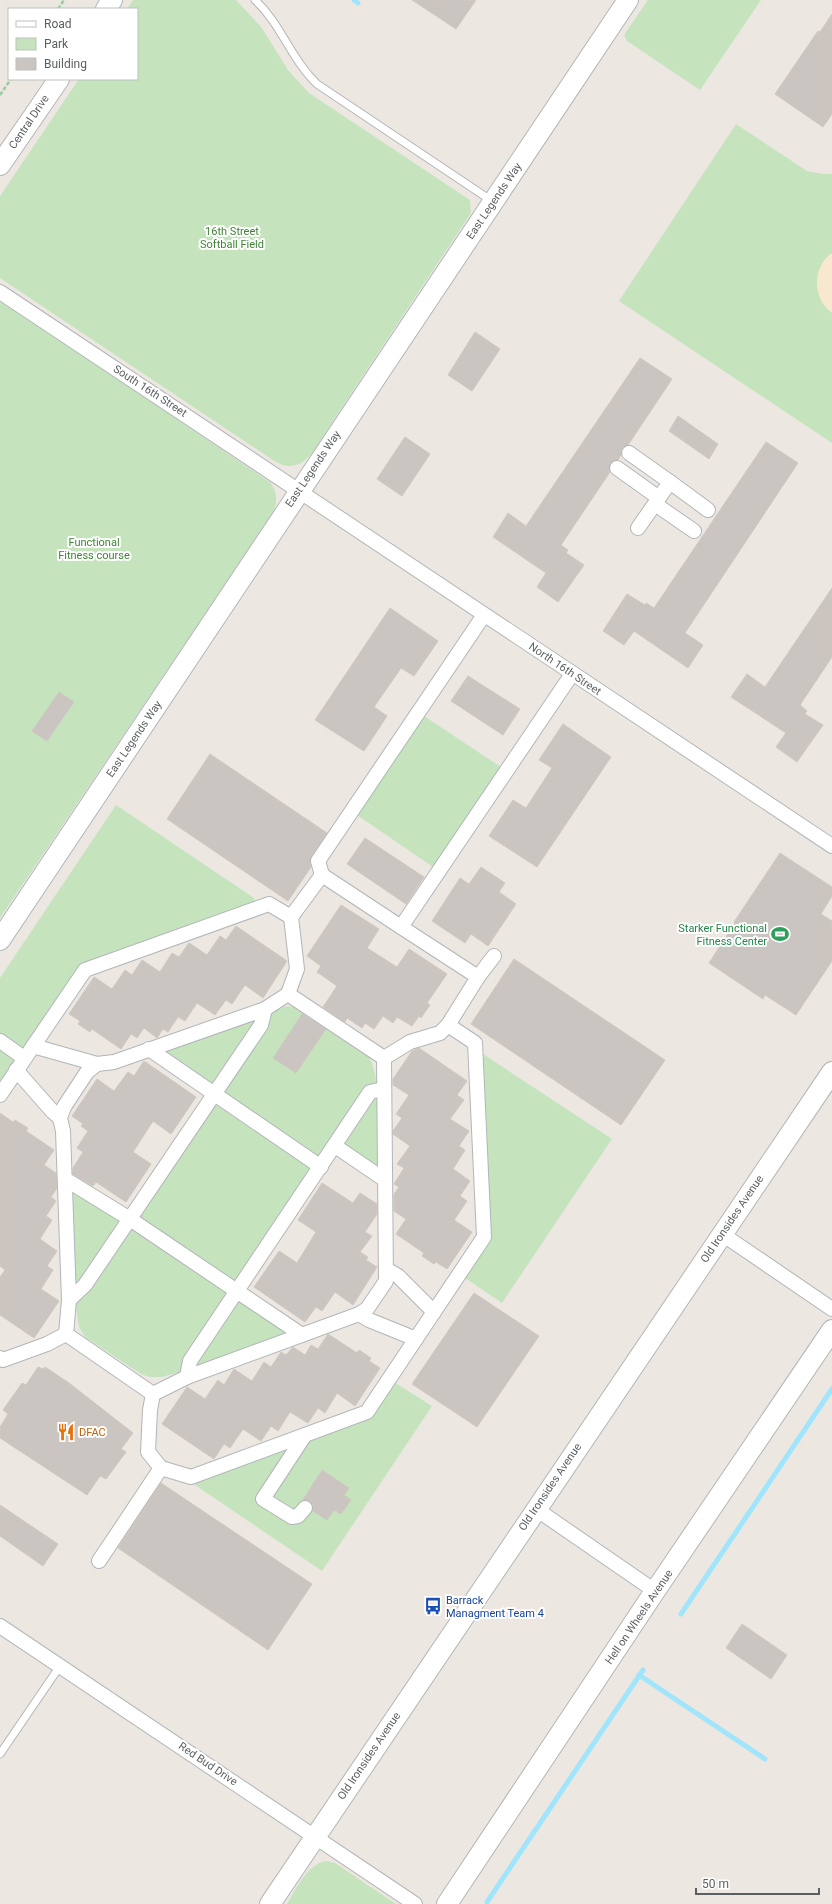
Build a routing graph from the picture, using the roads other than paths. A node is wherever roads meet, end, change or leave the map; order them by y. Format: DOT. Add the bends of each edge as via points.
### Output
graph roads {
  1 [pos="254,0"];
  2 [pos="628,0"];
  3 [pos="58,80"];
  4 [pos="0,165"];
  5 [pos="494,202"];
  6 [pos="0,292"];
  7 [pos="629,453"];
  8 [pos="617,468"];
  9 [pos="670,482"];
  10 [pos="299,490"];
  11 [pos="657,501"];
  12 [pos="708,510"];
  13 [pos="638,528"];
  14 [pos="694,531"];
  15 [pos="484,615"];
  16 [pos="572,674"];
  17 [pos="832,846"];
  18 [pos="322,875"];
  19 [pos="292,917"];
  20 [pos="401,926"];
  21 [pos="0,940"];
  22 [pos="494,956"];
  23 [pos="478,977"];
  24 [pos="288,994"];
  25 [pos="265,1009"];
  26 [pos="448,1025"];
  27 [pos="0,1042"];
  28 [pos="33,1046"];
  29 [pos="149,1049"];
  30 [pos="24,1058"];
  31 [pos="384,1058"];
  32 [pos="97,1064"];
  33 [pos="16,1070"];
  34 [pos="832,1072"];
  35 [pos="383,1089"];
  36 [pos="214,1094"];
  37 [pos="0,1095"];
  38 [pos="60,1118"];
  39 [pos="335,1146"];
  40 [pos="321,1167"];
  41 [pos="65,1179"];
  42 [pos="384,1180"];
  43 [pos="130,1219"];
  44 [pos="722,1234"];
  45 [pos="386,1269"];
  46 [pos="237,1291"];
  47 [pos="68,1300"];
  48 [pos="832,1309"];
  49 [pos="434,1312"];
  50 [pos="359,1314"];
  51 [pos="832,1330"];
  52 [pos="66,1334"];
  53 [pos="302,1335"];
  54 [pos="416,1339"];
  55 [pos="1,1361"];
  56 [pos="187,1377"];
  57 [pos="153,1394"];
  58 [pos="305,1435"];
  59 [pos="161,1468"];
  60 [pos="304,1508"];
  61 [pos="536,1509"];
  62 [pos="99,1561"];
  63 [pos="655,1591"];
  64 [pos="0,1626"];
  65 [pos="60,1666"];
  66 [pos="0,1754"];
  67 [pos="316,1836"];
  68 [pos="270,1904"];
  69 [pos="416,1904"];
  70 [pos="447,1904"];
  1 -- 5 [label="lane" via="277,27 305,73 317,84"];
  2 -- 5 [label="street, East Legends Way"];
  3 -- 4 [label="street, Central Drive"];
  5 -- 10 [label="street, East Legends Way"];
  6 -- 10 [label="street, South 16th Street"];
  7 -- 9 [label="street"];
  8 -- 11 [label="street"];
  9 -- 11 [label="street"];
  9 -- 12 [label="street"];
  10 -- 15 [label="street, North 16th Street"];
  10 -- 21 [label="street, East Legends Way"];
  11 -- 13 [label="street"];
  11 -- 14 [label="street"];
  15 -- 16 [label="street, North 16th Street"];
  15 -- 18 [label="street" via="318,862"];
  16 -- 17 [label="street, North 16th Street"];
  16 -- 20 [label="street"];
  18 -- 19 [label="street"];
  18 -- 20 [label="street"];
  19 -- 24 [label="street" via="297,969"];
  19 -- 28 [label="street" via="269,904 85,970"];
  20 -- 23 [label="street"];
  22 -- 23 [label="street"];
  23 -- 26 [label="street"];
  24 -- 25 [label="street"];
  24 -- 31 [label="street"];
  25 -- 29 [label="street"];
  25 -- 36 [label="street" via="261,1025"];
  26 -- 31 [label="street" via="440,1033 410,1042"];
  26 -- 49 [label="street" via="475,1043 484,1237"];
  27 -- 30 [label="street"];
  28 -- 30 [label="street"];
  28 -- 32 [label="street"];
  29 -- 32 [label="street" via="114,1062"];
  29 -- 36 [label="street"];
  30 -- 33 [label="street"];
  31 -- 35 [label="street"];
  32 -- 38 [label="street" via="87,1072 75,1089"];
  33 -- 37 [label="street"];
  33 -- 38 [label="street"];
  34 -- 44 [label="street, Old Ironsides Avenue"];
  35 -- 39 [label="street" via="370,1092"];
  35 -- 42 [label="street"];
  36 -- 40 [label="street"];
  36 -- 43 [label="street"];
  38 -- 41 [label="street"];
  39 -- 40 [label="street"];
  39 -- 42 [label="street"];
  40 -- 46 [label="street"];
  41 -- 43 [label="street"];
  41 -- 47 [label="street"];
  42 -- 45 [label="street"];
  43 -- 46 [label="street"];
  43 -- 47 [label="street" via="85,1285"];
  44 -- 48 [label="street"];
  44 -- 61 [label="street, Old Ironsides Avenue"];
  45 -- 49 [label="street" via="398,1276"];
  45 -- 50 [label="street" via="386,1281 367,1309"];
  46 -- 53 [label="street"];
  46 -- 56 [label="street" via="190,1361"];
  47 -- 52 [label="street"];
  49 -- 54 [label="street"];
  50 -- 53 [label="street"];
  50 -- 54 [label="street"];
  51 -- 63 [label="street, Hell on Wheels Avenue"];
  52 -- 55 [label="street"];
  52 -- 57 [label="street"];
  53 -- 56 [label="street"];
  54 -- 58 [label="street" via="367,1412"];
  56 -- 57 [label="street"];
  57 -- 59 [label="street" via="148,1452"];
  58 -- 59 [label="street" via="191,1477"];
  58 -- 60 [label="street" via="263,1499 292,1517 298,1516"];
  59 -- 62 [label="street"];
  61 -- 63 [label="street"];
  61 -- 67 [label="street, Old Ironsides Avenue"];
  63 -- 70 [label="street, Hell on Wheels Avenue"];
  64 -- 65 [label="street, Red Bud Drive"];
  65 -- 66 [label="lane"];
  65 -- 67 [label="street, Red Bud Drive"];
  67 -- 68 [label="street, Old Ironsides Avenue"];
  67 -- 69 [label="street, Red Bud Drive"];
}
